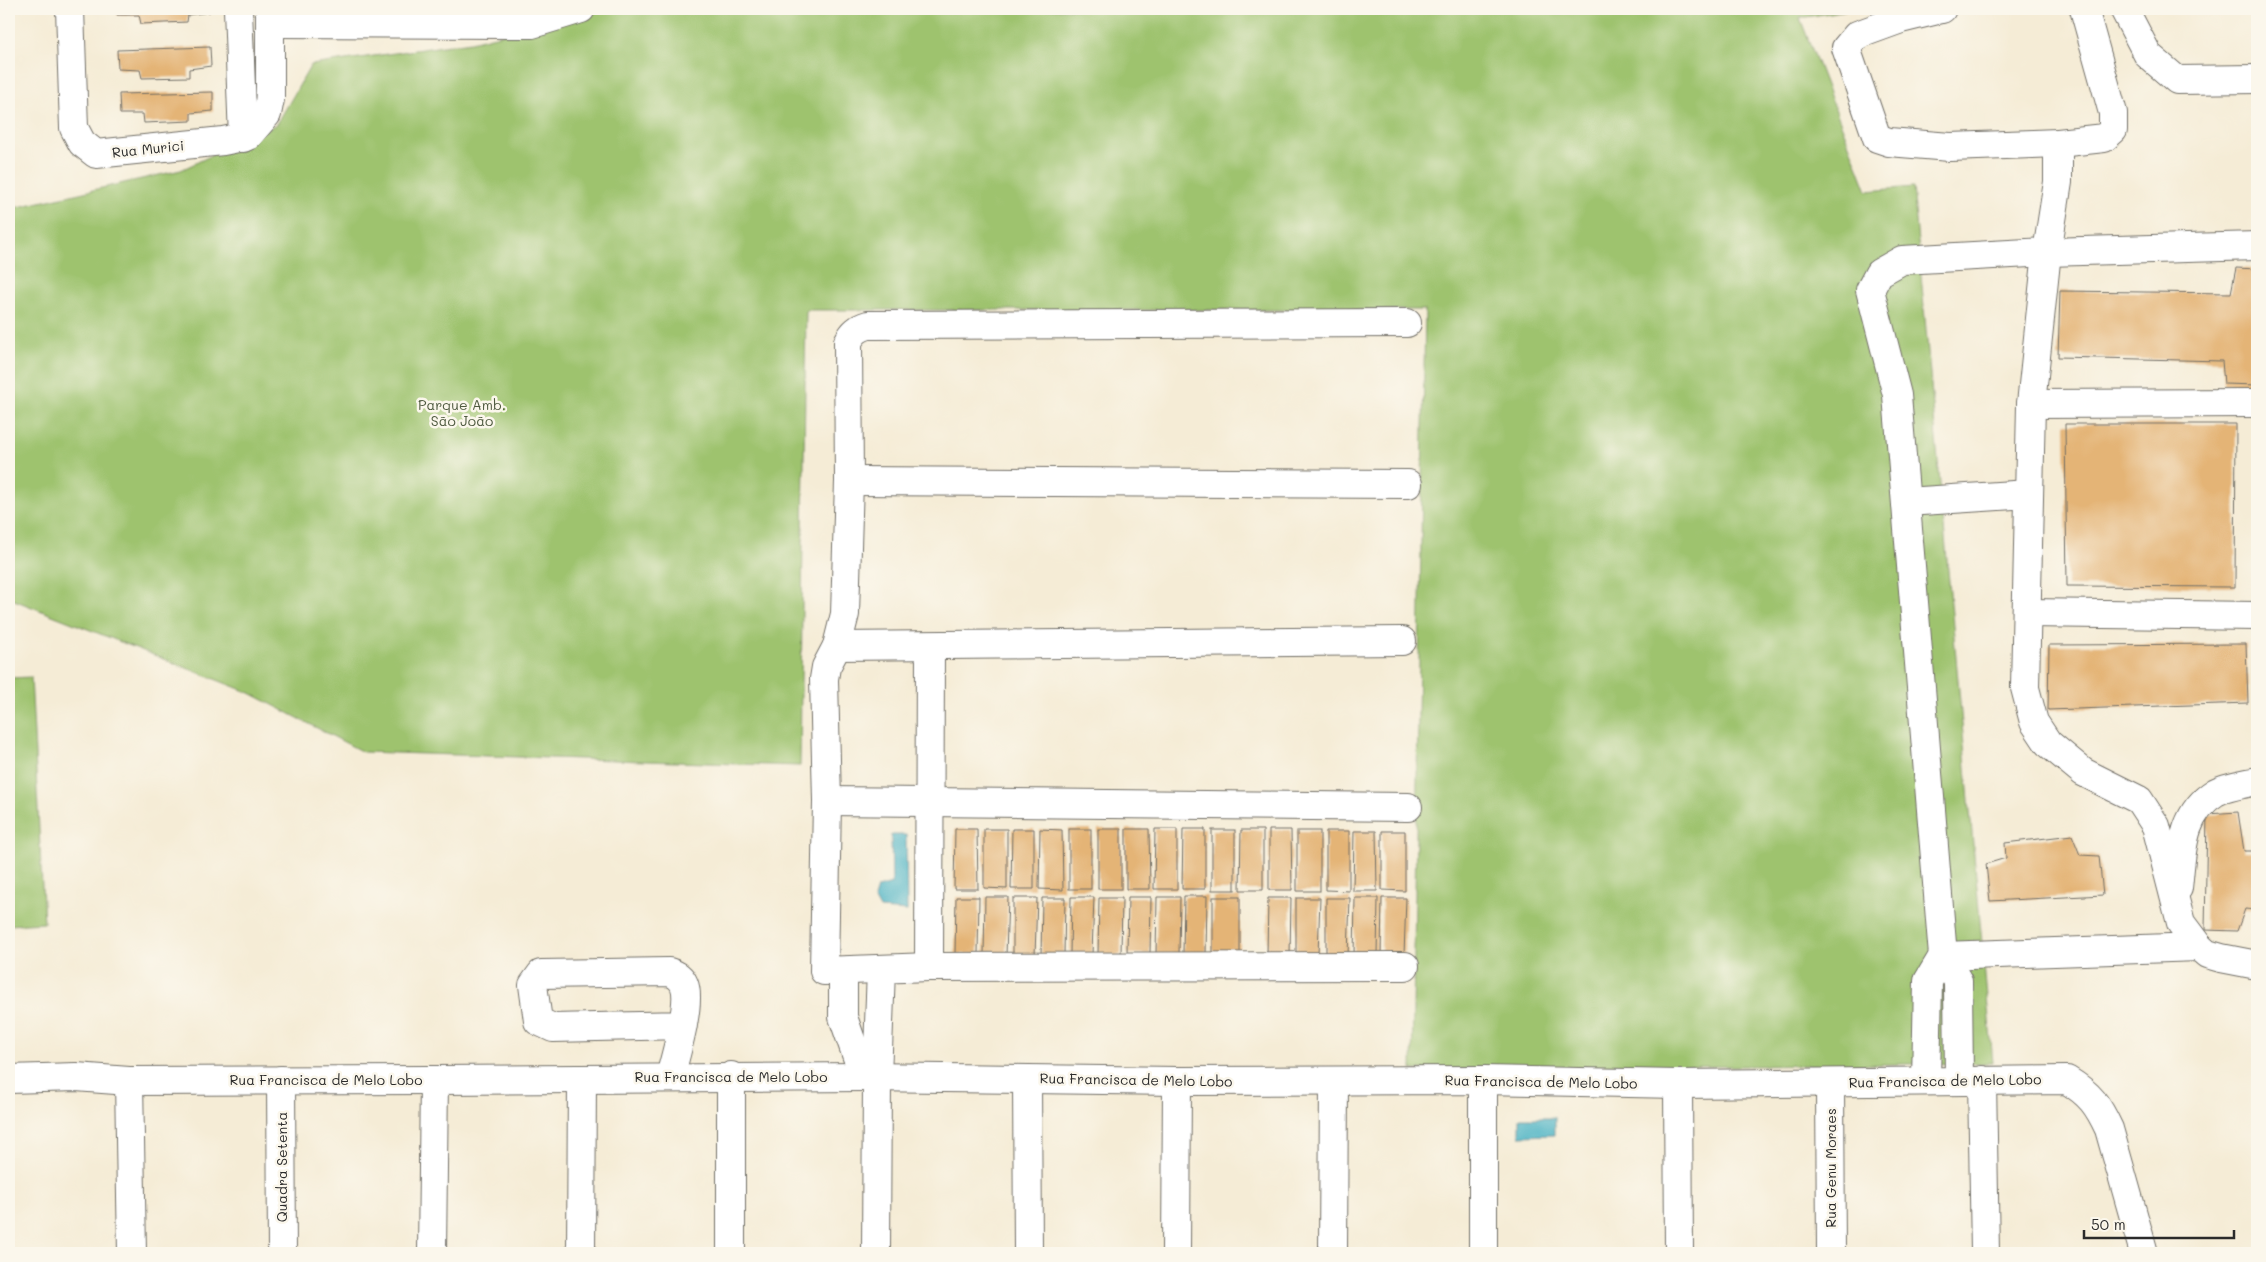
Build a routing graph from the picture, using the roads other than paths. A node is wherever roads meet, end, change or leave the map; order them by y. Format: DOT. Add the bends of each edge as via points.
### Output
graph roads {
  1 [pos="70,9"];
  2 [pos="238,9"];
  3 [pos="581,9"];
  4 [pos="1942,9"];
  5 [pos="2084,9"];
  6 [pos="2124,9"];
  7 [pos="270,16"];
  8 [pos="532,16"];
  9 [pos="2257,80"];
  10 [pos="243,138"];
  11 [pos="2058,143"];
  12 [pos="2257,246"];
  13 [pos="2047,252"];
  14 [pos="1407,323"];
  15 [pos="2257,403"];
  16 [pos="2031,404"];
  17 [pos="849,481"];
  18 [pos="1408,484"];
  19 [pos="2029,494"];
  20 [pos="1906,502"];
  21 [pos="2027,613"];
  22 [pos="2257,616"];
  23 [pos="1402,641"];
  24 [pos="837,646"];
  25 [pos="930,646"];
  26 [pos="2257,781"];
  27 [pos="827,801"];
  28 [pos="928,802"];
  29 [pos="1408,807"];
  30 [pos="2176,904"];
  31 [pos="2199,947"];
  32 [pos="1943,956"];
  33 [pos="2257,965"];
  34 [pos="1405,966"];
  35 [pos="929,967"];
  36 [pos="881,970"];
  37 [pos="844,971"];
  38 [pos="682,1024"];
  39 [pos="731,1076"];
  40 [pos="670,1077"];
  41 [pos="871,1077"];
  42 [pos="9,1079"];
  43 [pos="582,1079"];
  44 [pos="1027,1079"];
  45 [pos="281,1080"];
  46 [pos="434,1080"];
  47 [pos="1483,1080"];
  48 [pos="1926,1080"];
  49 [pos="1971,1080"];
  50 [pos="129,1081"];
  51 [pos="1177,1081"];
  52 [pos="1334,1081"];
  53 [pos="1830,1083"];
  54 [pos="1678,1084"];
  55 [pos="2135,1221"];
  56 [pos="132,1253"];
  57 [pos="282,1253"];
  58 [pos="432,1253"];
  59 [pos="581,1253"];
  60 [pos="731,1253"];
  61 [pos="876,1253"];
  62 [pos="1028,1253"];
  63 [pos="1176,1253"];
  64 [pos="1333,1253"];
  65 [pos="1483,1253"];
  66 [pos="1679,1253"];
  67 [pos="1831,1253"];
  68 [pos="1985,1253"];
  69 [pos="2135,1253"];
  70 [pos="2144,1253"];
  1 -- 10 [label="street, Rua Murici" via="74,128 82,143 96,154"];
  2 -- 10 [label="street"];
  3 -- 8 [label="street"];
  4 -- 11 [label="street" via="1856,35 1846,48 1877,138 1889,142 1950,147"];
  5 -- 11 [label="street" via="2113,113 2113,130 2104,138"];
  6 -- 9 [label="street" via="2148,55 2178,80"];
  7 -- 8 [label="street"];
  7 -- 10 [label="street" via="270,99 267,114 258,128"];
  11 -- 13 [label="street" via="2058,182"];
  12 -- 13 [label="street"];
  13 -- 16 [label="street"];
  13 -- 20 [label="street" via="1902,260 1879,273 1870,290 1897,394"];
  14 -- 17 [label="street" via="868,325 852,334 848,342"];
  15 -- 16 [label="street"];
  16 -- 19 [label="street"];
  17 -- 18 [label="street"];
  17 -- 24 [label="street" via="845,614"];
  19 -- 20 [label="street"];
  19 -- 21 [label="street"];
  20 -- 32 [label="street"];
  21 -- 22 [label="street"];
  21 -- 30 [label="street" via="2025,688 2034,722 2048,743 2082,772 2139,800 2156,826"];
  23 -- 25 [label="street"];
  24 -- 25 [label="street"];
  24 -- 27 [label="street" via="826,667 824,679"];
  25 -- 28 [label="street"];
  26 -- 30 [label="street" via="2217,792 2196,809 2184,834"];
  27 -- 28 [label="street"];
  27 -- 37 [label="street" via="824,971"];
  28 -- 29 [label="street"];
  28 -- 35 [label="street"];
  30 -- 31 [label="street" via="2181,923"];
  31 -- 32 [label="street"];
  31 -- 33 [label="street" via="2207,954"];
  32 -- 48 [label="street" via="1928,981"];
  32 -- 49 [label="street" via="1958,981"];
  34 -- 35 [label="street"];
  35 -- 36 [label="street"];
  36 -- 37 [label="street"];
  36 -- 41 [label="street"];
  37 -- 41 [label="street" via="843,1017"];
  38 -- 38 [label="street" via="685,985 677,975 669,972 541,974 534,985 538,1021 553,1028"];
  38 -- 40 [label="street"];
  39 -- 40 [label="street, Rua Francisca de Melo Lobo"];
  39 -- 41 [label="street, Rua Francisca de Melo Lobo"];
  39 -- 60 [label="street"];
  40 -- 43 [label="street, Rua Francisca de Melo Lobo"];
  41 -- 44 [label="street, Rua Francisca de Melo Lobo"];
  41 -- 61 [label="street"];
  42 -- 50 [label="street, Rua Francisca de Melo Lobo" via="76,1077"];
  43 -- 46 [label="street, Rua Francisca de Melo Lobo"];
  43 -- 59 [label="street"];
  44 -- 51 [label="street, Rua Francisca de Melo Lobo"];
  44 -- 62 [label="street"];
  45 -- 46 [label="street, Rua Francisca de Melo Lobo"];
  45 -- 50 [label="street, Rua Francisca de Melo Lobo"];
  45 -- 57 [label="street, Quadra Setenta"];
  46 -- 58 [label="street"];
  47 -- 52 [label="street, Rua Francisca de Melo Lobo"];
  47 -- 54 [label="street, Rua Francisca de Melo Lobo"];
  47 -- 65 [label="street"];
  48 -- 49 [label="street, Rua Francisca de Melo Lobo"];
  48 -- 53 [label="street, Rua Francisca de Melo Lobo"];
  49 -- 55 [label="street, Rua Francisca de Melo Lobo" via="2067,1080 2086,1091 2109,1129"];
  49 -- 68 [label="street"];
  50 -- 56 [label="street"];
  51 -- 52 [label="street, Rua Francisca de Melo Lobo"];
  51 -- 63 [label="street"];
  52 -- 64 [label="street"];
  53 -- 54 [label="street, Rua Francisca de Melo Lobo"];
  53 -- 67 [label="street, Rua Genu Moraes"];
  54 -- 66 [label="street"];
  55 -- 69 [label="street"];
  55 -- 70 [label="street, Rua Francisca de Melo Lobo"];
}
